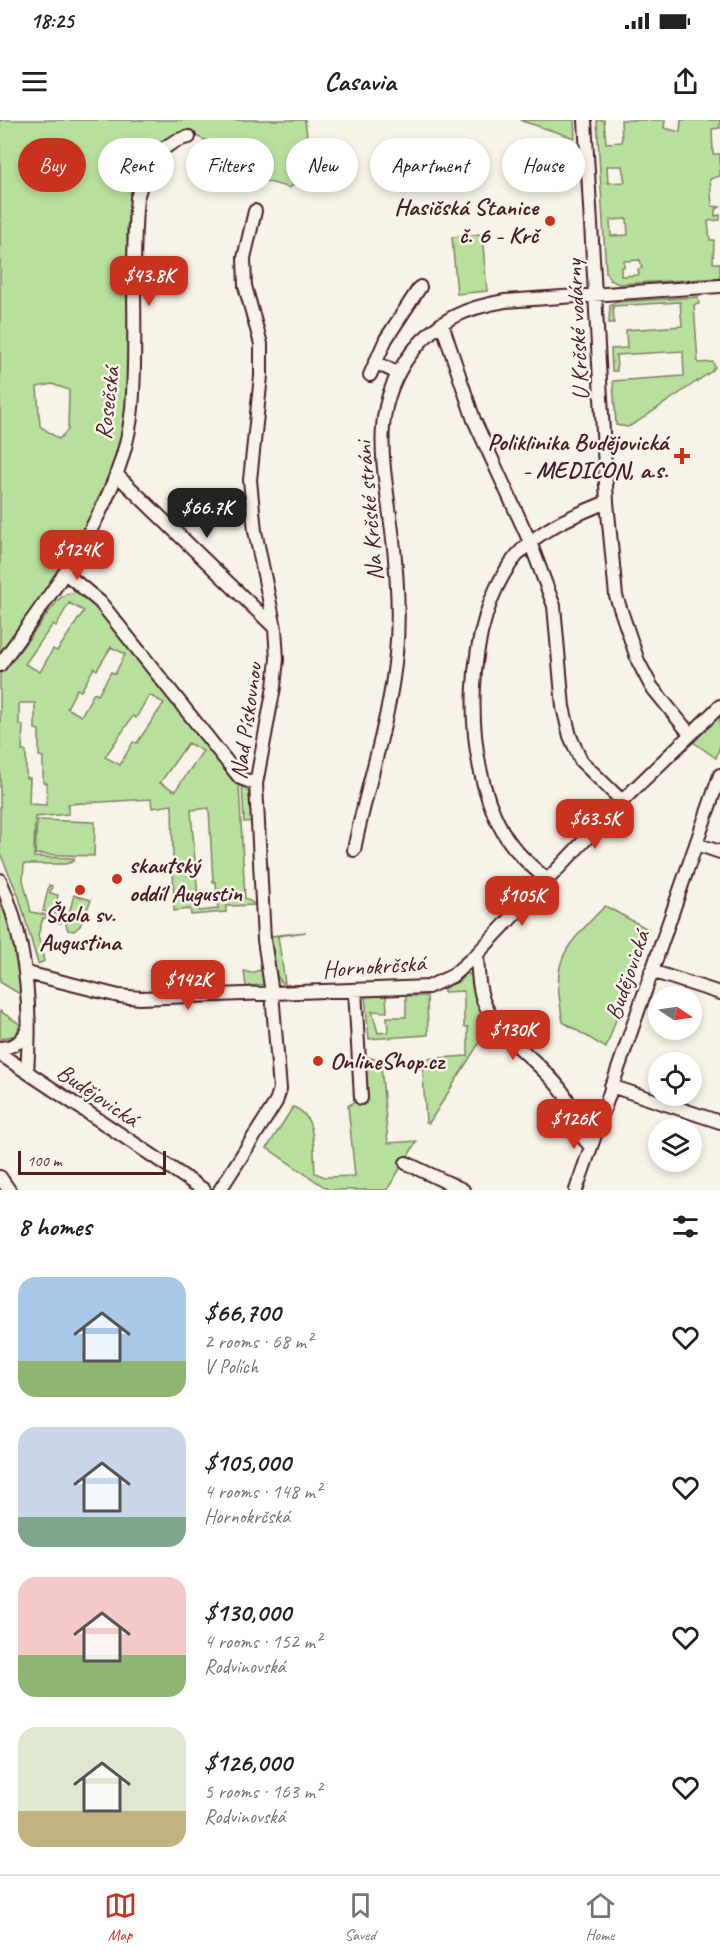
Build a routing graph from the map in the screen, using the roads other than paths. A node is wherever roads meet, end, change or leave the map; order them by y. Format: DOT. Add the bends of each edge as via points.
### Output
graph roads {
  1 [pos="585,120"];
  2 [pos="189,137"];
  3 [pos="255,211"];
  4 [pos="720,286"];
  5 [pos="420,287"];
  6 [pos="596,294"];
  7 [pos="442,324"];
  8 [pos="375,362"];
  9 [pos="397,373"];
  10 [pos="370,375"];
  11 [pos="117,474"];
  12 [pos="608,502"];
  13 [pos="530,542"];
  14 [pos="65,573"];
  15 [pos="275,628"];
  16 [pos="0,665"];
  17 [pos="720,706"];
  18 [pos="690,734"];
  19 [pos="720,775"];
  20 [pos="256,784"];
  21 [pos="622,801"];
  22 [pos="696,844"];
  23 [pos="354,850"];
  24 [pos="720,852"];
  25 [pos="546,879"];
  26 [pos="0,880"];
  27 [pos="477,954"];
  28 [pos="651,971"];
  29 [pos="27,973"];
  30 [pos="355,990"];
  31 [pos="272,993"];
  32 [pos="720,993"];
  33 [pos="30,1018"];
  34 [pos="0,1048"];
  35 [pos="0,1054"];
  36 [pos="27,1072"];
  37 [pos="611,1086"];
  38 [pos="361,1098"];
  39 [pos="720,1122"];
  40 [pos="591,1146"];
  41 [pos="406,1163"];
  42 [pos="0,1177"];
  43 [pos="9,1190"];
  44 [pos="204,1190"];
  45 [pos="220,1190"];
  46 [pos="463,1190"];
  47 [pos="576,1190"];
  1 -- 6 [label="street, U Krčské vodárny"];
  2 -- 11 [label="street, Rosečská" via="178,139 159,152 144,173 137,198 132,410"];
  3 -- 15 [label="street, Nad Pískovnou" via="244,258 245,286 261,344 250,480 255,531"];
  4 -- 6 [label="street, Na Krčské stráni"];
  5 -- 8 [label="street"];
  6 -- 7 [label="street, Na Krčské stráni" via="477,306 459,311"];
  6 -- 12 [label="street, U Krčské vodárny"];
  7 -- 9 [label="street, Na Krčské stráni" via="420,342"];
  7 -- 13 [label="street" via="474,420"];
  8 -- 9 [label="street"];
  8 -- 10 [label="street"];
  9 -- 23 [label="street, Na Krčské stráni" via="384,410 381,438 398,608 396,653 390,699"];
  11 -- 14 [label="street, Rosečská"];
  11 -- 15 [label="street"];
  12 -- 13 [label="street" via="566,518"];
  12 -- 18 [label="street, U Krčské vodárny" via="616,596 629,636 651,686"];
  13 -- 21 [label="street" via="554,606 563,707 570,736 581,761"];
  13 -- 25 [label="street" via="516,556 498,586 486,620 476,666 474,702 478,765 487,796 503,832 522,858"];
  14 -- 16 [label="street, Rosečská"];
  14 -- 20 [label="street" via="100,602 240,778"];
  15 -- 20 [label="street, Nad Pískovnou" via="274,687"];
  17 -- 18 [label="street, Hornokrčská"];
  18 -- 21 [label="street, Hornokrčská"];
  19 -- 22 [label="street, Budějovická"];
  20 -- 31 [label="street, Nad Pískovnou" via="264,940"];
  21 -- 25 [label="street, Hornokrčská"];
  22 -- 24 [label="street"];
  22 -- 28 [label="street, Budějovická"];
  25 -- 27 [label="street, Hornokrčská"];
  26 -- 29 [label="street" via="12,906"];
  27 -- 30 [label="street, Hornokrčská" via="452,976 428,987"];
  27 -- 40 [label="street" via="486,1008 556,1082 571,1103 580,1135"];
  28 -- 32 [label="street"];
  28 -- 37 [label="street, Budějovická"];
  29 -- 31 [label="street, Hornokrčská" via="119,996"];
  29 -- 33 [label="street"];
  30 -- 31 [label="street, Hornokrčská"];
  30 -- 38 [label="street"];
  31 -- 45 [label="street, Nad Pískovnou" via="280,1089 276,1102"];
  33 -- 34 [label="street" via="24,1038 12,1047"];
  33 -- 36 [label="street"];
  35 -- 36 [label="street, Budějovická"];
  36 -- 44 [label="street, Budějovická"];
  37 -- 39 [label="street"];
  37 -- 40 [label="street, Budějovická"];
  40 -- 47 [label="street, Budějovická"];
  41 -- 46 [label="street"];
  42 -- 43 [label="street"];
}
